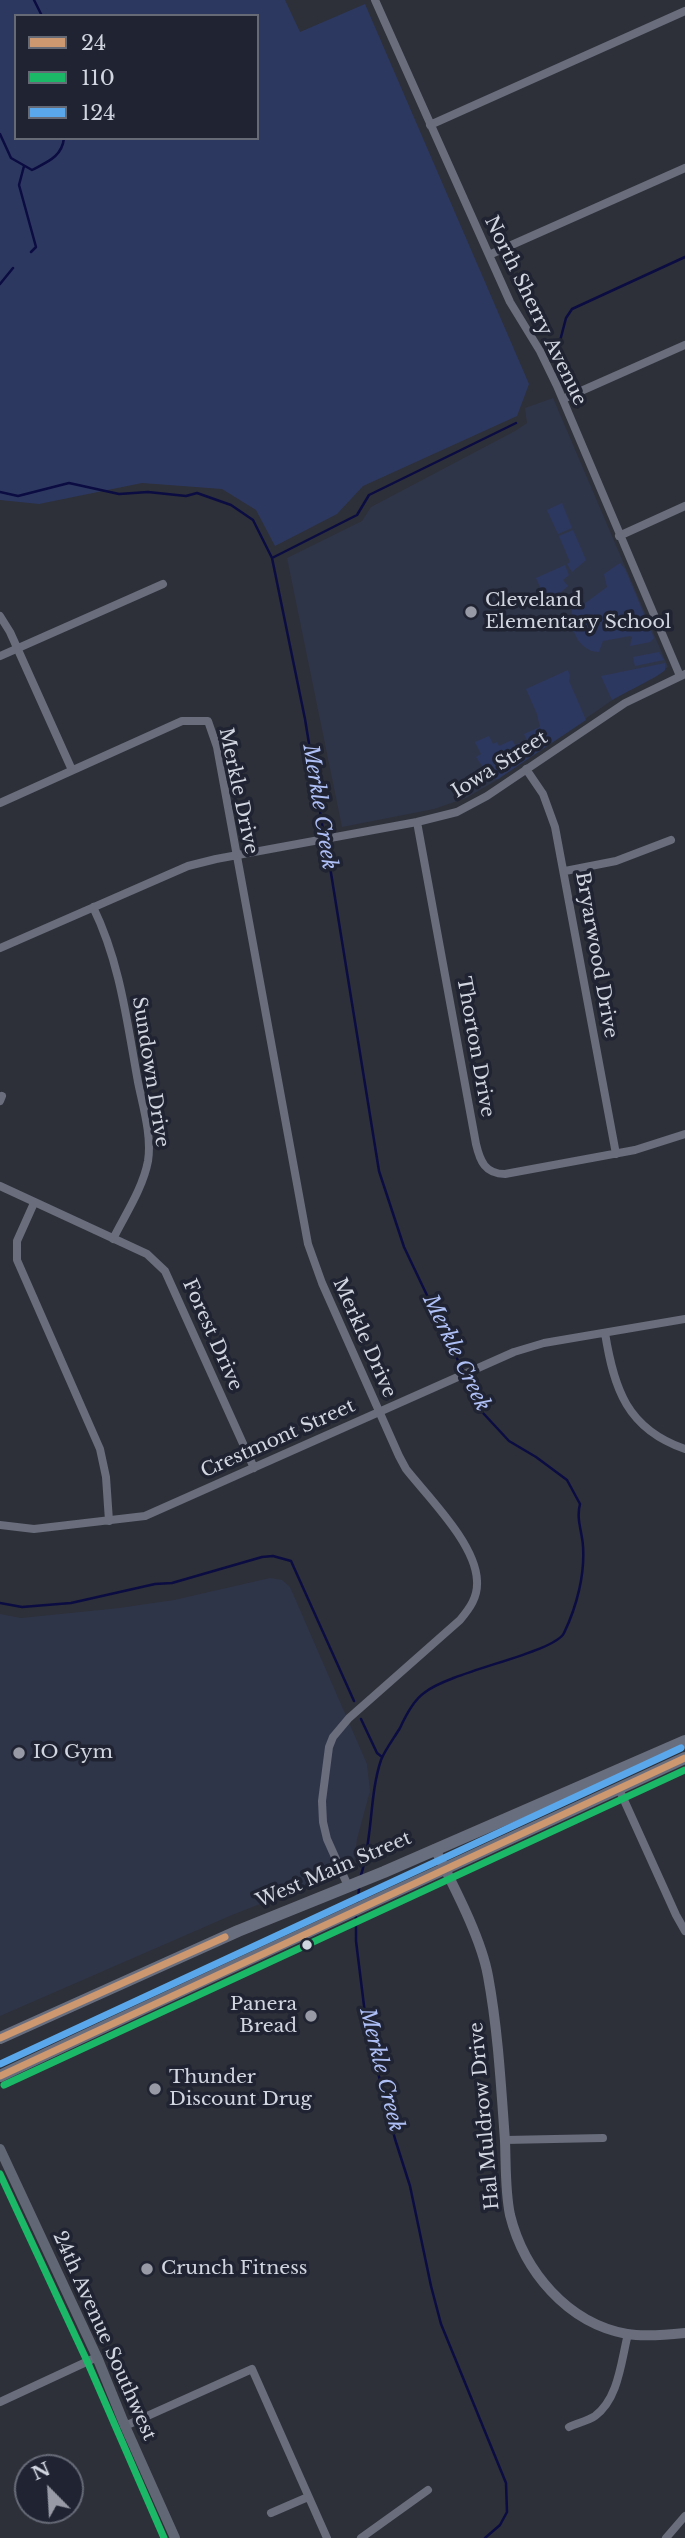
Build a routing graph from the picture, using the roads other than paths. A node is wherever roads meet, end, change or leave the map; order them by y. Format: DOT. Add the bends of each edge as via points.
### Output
graph roads {
  1 [pos="375,0"];
  2 [pos="685,11"];
  3 [pos="430,125"];
  4 [pos="685,168"];
  5 [pos="489,255"];
  6 [pos="685,345"];
  7 [pos="563,399"];
  8 [pos="685,506"];
  9 [pos="619,536"];
  10 [pos="163,584"];
  11 [pos="0,616"];
  12 [pos="18,648"];
  13 [pos="0,656"];
  14 [pos="682,675"];
  15 [pos="526,769"];
  16 [pos="72,770"];
  17 [pos="0,803"];
  18 [pos="417,822"];
  19 [pos="671,840"];
  20 [pos="236,855"];
  21 [pos="565,871"];
  22 [pos="93,907"];
  23 [pos="0,948"];
  24 [pos="685,1134"];
  25 [pos="616,1154"];
  26 [pos="0,1186"];
  27 [pos="34,1203"];
  28 [pos="113,1240"];
  29 [pos="685,1319"];
  30 [pos="605,1333"];
  31 [pos="379,1411"];
  32 [pos="685,1449"];
  33 [pos="254,1468"];
  34 [pos="109,1521"];
  35 [pos="0,1525"];
  36 [pos="685,1741"];
  37 [pos="685,1758"];
  38 [pos="620,1789"];
  39 [pos="435,1849"];
  40 [pos="445,1870"];
  41 [pos="350,1885"];
  42 [pos="685,1931"];
  43 [pos="0,2038"];
  44 [pos="0,2076"];
  45 [pos="603,2138"];
  46 [pos="505,2140"];
  47 [pos="0,2149"];
  48 [pos="685,2333"];
  49 [pos="628,2334"];
  50 [pos="97,2357"];
  51 [pos="0,2402"];
  52 [pos="125,2426"];
  53 [pos="569,2427"];
  54 [pos="428,2490"];
  55 [pos="308,2497"];
  56 [pos="271,2514"];
  57 [pos="685,2516"];
  58 [pos="175,2538"];
  59 [pos="327,2538"];
  60 [pos="360,2538"];
  61 [pos="666,2538"];
  1 -- 3 [label="street, North Sherry Avenue"];
  2 -- 3 [label="street"];
  3 -- 5 [label="street, North Sherry Avenue"];
  4 -- 5 [label="street"];
  5 -- 7 [label="street, North Sherry Avenue"];
  6 -- 7 [label="street"];
  7 -- 9 [label="street, North Sherry Avenue"];
  8 -- 9 [label="street"];
  9 -- 14 [label="street, North Sherry Avenue"];
  10 -- 12 [label="street"];
  11 -- 12 [label="street"];
  12 -- 13 [label="street"];
  12 -- 16 [label="street"];
  14 -- 15 [label="street, Iowa Street" via="625,703"];
  15 -- 18 [label="street, Iowa Street" via="470,806"];
  15 -- 21 [label="street, Bryarwood Drive" via="550,810"];
  16 -- 17 [label="street"];
  16 -- 20 [label="street, Merkle Drive" via="182,721 208,720"];
  18 -- 20 [label="street, Iowa Street"];
  18 -- 25 [label="street, Thorton Drive" via="482,1163 494,1173 505,1174"];
  19 -- 21 [label="street" via="616,861"];
  20 -- 22 [label="street, Iowa Street" via="188,866"];
  20 -- 31 [label="street, Merkle Drive" via="308,1244"];
  21 -- 25 [label="street, Bryarwood Drive"];
  22 -- 23 [label="street, Iowa Street"];
  22 -- 28 [label="street, Sundown Drive" via="118,974 149,1150 145,1171"];
  24 -- 25 [label="street"];
  26 -- 27 [label="street, Forest Drive"];
  27 -- 28 [label="street, Forest Drive"];
  27 -- 34 [label="street" via="17,1241 17,1260 100,1449"];
  28 -- 33 [label="street, Forest Drive" via="147,1254 165,1271"];
  29 -- 30 [label="street, Crestmont Street"];
  30 -- 31 [label="street, Crestmont Street" via="514,1352"];
  30 -- 32 [label="street" via="612,1375 625,1404 643,1425"];
  31 -- 33 [label="street, Crestmont Street"];
  31 -- 41 [label="street, Merkle Drive" via="406,1469 464,1545 477,1583 473,1604 460,1620 333,1737 323,1822"];
  33 -- 34 [label="street, Crestmont Street" via="145,1516"];
  34 -- 35 [label="street, Crestmont Street" via="34,1529"];
  36 -- 39 [label="main road, West Main Street"];
  37 -- 38 [label="main road"];
  38 -- 40 [label="main road"];
  38 -- 42 [label="street"];
  39 -- 40 [label="street, Hal Muldrow Drive"];
  39 -- 41 [label="main road, West Main Street"];
  40 -- 44 [label="main road"];
  40 -- 46 [label="street, Hal Muldrow Drive" via="487,1972"];
  41 -- 43 [label="main road, West Main Street"];
  45 -- 46 [label="street"];
  46 -- 49 [label="street, Hal Muldrow Drive" via="510,2212 533,2269 551,2292 580,2316"];
  47 -- 50 [label="main road, 24th Avenue Southwest"];
  48 -- 49 [label="street"];
  49 -- 53 [label="street" via="618,2377 606,2402 594,2417"];
  50 -- 51 [label="street"];
  50 -- 52 [label="main road, 24th Avenue Southwest"];
  52 -- 55 [label="street" via="252,2370"];
  52 -- 58 [label="main road, 24th Avenue Southwest"];
  54 -- 60 [label="street"];
  55 -- 56 [label="street"];
  55 -- 59 [label="street"];
  57 -- 61 [label="street"];
}
